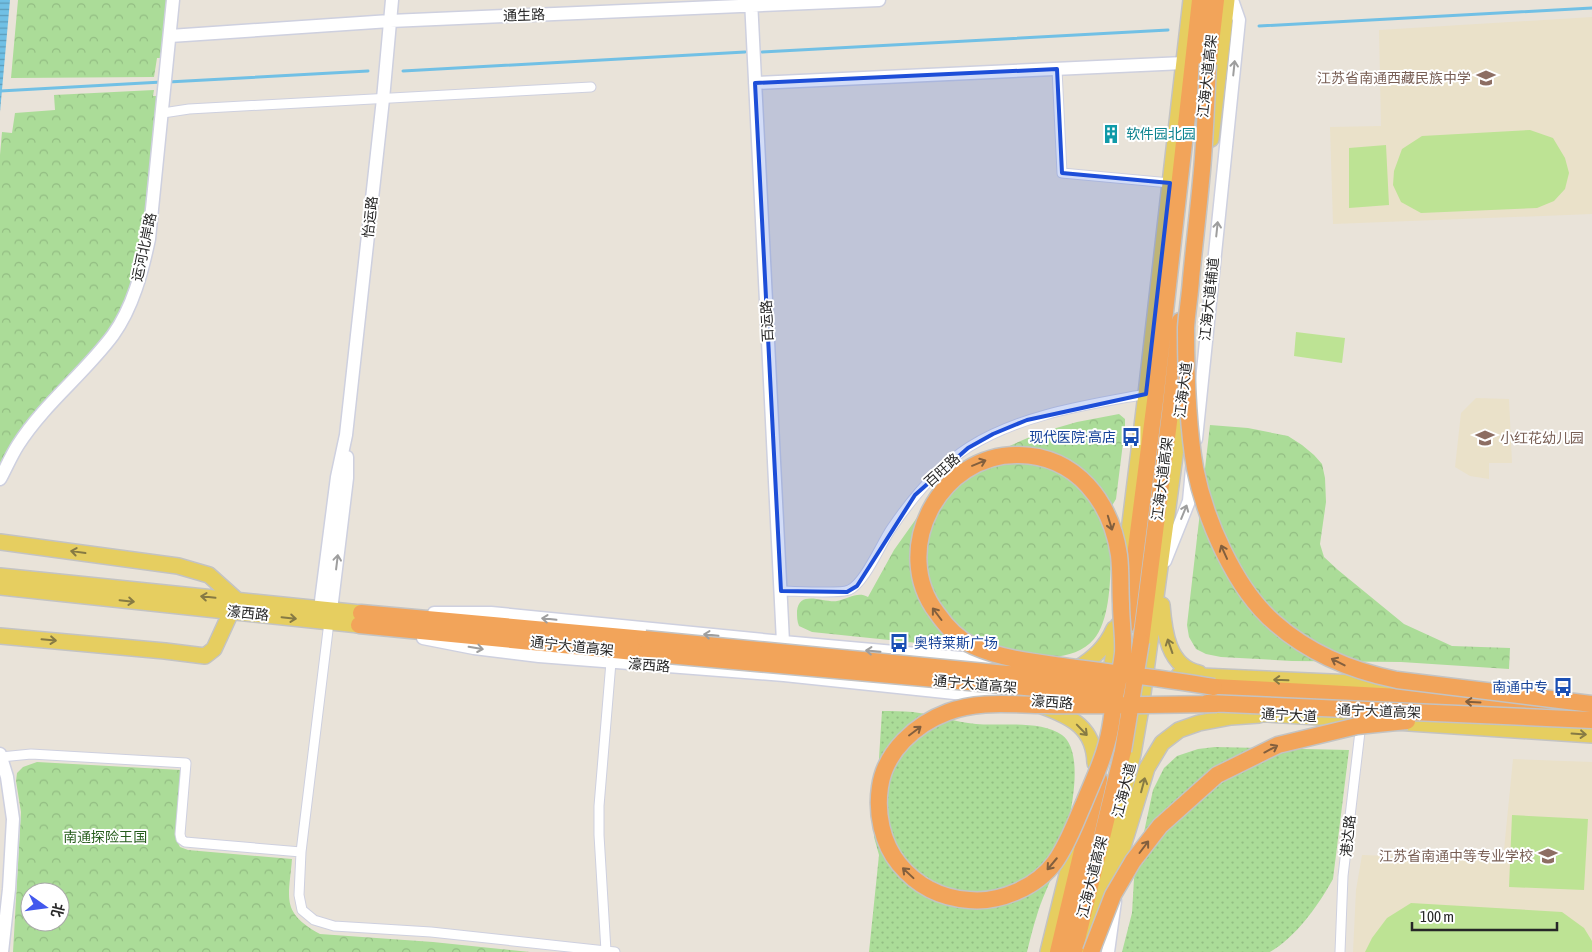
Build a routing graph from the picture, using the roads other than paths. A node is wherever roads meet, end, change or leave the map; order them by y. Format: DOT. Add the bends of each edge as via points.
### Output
graph roads {
  1 [pos="173,0"];
  2 [pos="392,0"];
  3 [pos="879,0"];
  4 [pos="1191,0"];
  5 [pos="1200,0"];
  6 [pos="1216,0"];
  7 [pos="1227,0"];
  8 [pos="1232,0"];
  9 [pos="751,3"];
  10 [pos="390,21"];
  11 [pos="170,36"];
  12 [pos="1184,63"];
  13 [pos="1208,64"];
  14 [pos="1057,69"];
  15 [pos="756,83"];
  16 [pos="591,87"];
  17 [pos="383,99"];
  18 [pos="163,107"];
  19 [pos="1170,183"];
  20 [pos="1146,394"];
  21 [pos="0,479"];
  22 [pos="0,542"];
  23 [pos="1160,574"];
  24 [pos="0,576"];
  25 [pos="45,586"];
  26 [pos="0,587"];
  27 [pos="781,591"];
  28 [pos="235,606"];
  29 [pos="327,614"];
  30 [pos="360,619"];
  31 [pos="1119,619"];
  32 [pos="0,636"];
  33 [pos="782,642"];
  34 [pos="645,646"];
  35 [pos="1123,651"];
  36 [pos="611,662"];
  37 [pos="1078,668"];
  38 [pos="1111,671"];
  39 [pos="1146,673"];
  40 [pos="1218,682"];
  41 [pos="1592,696"];
  42 [pos="1024,700"];
  43 [pos="1217,704"];
  44 [pos="1107,706"];
  45 [pos="1592,706"];
  46 [pos="1141,708"];
  47 [pos="1268,714"];
  48 [pos="1361,720"];
  49 [pos="1592,720"];
  50 [pos="1592,735"];
  51 [pos="1108,741"];
  52 [pos="1,756"];
  53 [pos="1095,763"];
  54 [pos="1116,823"];
  55 [pos="1122,850"];
  56 [pos="301,852"];
  57 [pos="1090,928"];
  58 [pos="2,952"];
  59 [pos="611,952"];
  60 [pos="1048,952"];
  61 [pos="1058,952"];
  62 [pos="1074,952"];
  63 [pos="1084,952"];
  64 [pos="1091,952"];
  65 [pos="1108,952"];
  66 [pos="1340,952"];
  1 -- 11 [label="street, 运河北岸路"];
  2 -- 10 [label="street, 怡运路"];
  3 -- 9 [label="street, 通生路"];
  4 -- 12 [label="main road"];
  5 -- 35 [label="highway, 江海大道高架, bridge"];
  6 -- 13 [label="highway, 江海大道高架"];
  7 -- 23 [label="main road, 江海大道"];
  23 -- 8 [label="street, 江海大道辅道, one-way" via="1188,501 1239,20"];
  9 -- 10 [label="street, 通生路"];
  9 -- 15 [label="street, 百运路"];
  10 -- 11 [label="street, 通生路"];
  10 -- 17 [label="street, 怡运路"];
  11 -- 18 [label="street, 运河北岸路"];
  12 -- 14 [label="street"];
  12 -- 19 [label="main road"];
  45 -- 13 [label="highway, one-way, bridge" via="1397,680 1362,672 1302,644 1274,623 1244,589 1206,508 1195,468 1189,416 1186,327 1202,173"];
  13 -- 62 [label="highway, 江海大道高架, bridge" via="1170,414 1141,642 1123,751"];
  14 -- 15 [label="street"];
  14 -- 19 [label="street" via="1062,173"];
  15 -- 27 [label="street, 百运路"];
  16 -- 17 [label="street"];
  17 -- 18 [label="street" via="189,109"];
  17 -- 29 [label="street, 怡运路" via="346,435 347,478"];
  18 -- 21 [label="street, 运河北岸路" via="149,239 141,275 130,303 113,334 18,445"];
  19 -- 20 [label="main road"];
  20 -- 27 [label="street, 百旺路" via="1026,420 993,434 968,448 915,495 857,586 847,592"];
  20 -- 31 [label="main road"];
  28 -- 22 [label="main road, one-way" via="209,575 178,566"];
  23 -- 39 [label="main road, 江海大道"];
  40 -- 23 [label="main road, one-way" via="1181,665 1171,652 1164,624"];
  24 -- 25 [label="main road"];
  25 -- 26 [label="main road"];
  25 -- 28 [label="main road, 濠西路"];
  27 -- 33 [label="street, 百运路"];
  28 -- 29 [label="main road, 濠西路"];
  32 -- 28 [label="main road, one-way" via="205,656 214,649"];
  29 -- 30 [label="main road, 濠西路"];
  29 -- 56 [label="street"];
  33 -- 30 [label="street, 濠西路, one-way" via="491,613"];
  30 -- 34 [label="highway, 通宁大道高架"];
  30 -- 36 [label="street, 濠西路, one-way" via="474,648"];
  31 -- 37 [label="main road" via="1102,650"];
  31 -- 38 [label="main road"];
  37 -- 33 [label="street, 濠西路, one-way"];
  34 -- 40 [label="highway, 通宁大道高架, bridge" via="1148,685"];
  34 -- 43 [label="highway, 通宁大道高架, bridge" via="993,686"];
  40 -- 35 [label="highway, one-way, bridge" via="1172,680 1041,663 997,654 959,637 929,603 918,564 921,534 933,503 943,489 972,465 1017,454 1059,464 1076,474 1099,498 1118,554"];
  35 -- 51 [label="highway, 江海大道高架, bridge"];
  36 -- 42 [label="street, 濠西路" via="784,675"];
  36 -- 59 [label="street" via="599,806"];
  37 -- 38 [label="street, 濠西路"];
  38 -- 39 [label="main road"];
  38 -- 44 [label="main road"];
  39 -- 40 [label="main road"];
  39 -- 46 [label="main road, 江海大道"];
  41 -- 40 [label="main road, one-way"];
  45 -- 40 [label="highway, 通宁大道高架, one-way, bridge" via="1423,700"];
  42 -- 44 [label="street, 濠西路"];
  42 -- 53 [label="main road, one-way" via="1056,711 1082,728 1092,741"];
  43 -- 49 [label="highway, 通宁大道高架, bridge"];
  51 -- 43 [label="highway, one-way, bridge" via="1062,851 1054,864 1021,890 978,901 953,899 916,881 890,852 879,815 881,781 887,764 900,744 913,732 949,711 976,705"];
  44 -- 46 [label="main road, 通宁大道"];
  44 -- 53 [label="main road"];
  46 -- 47 [label="main road, 通宁大道"];
  46 -- 54 [label="main road, 江海大道"];
  47 -- 48 [label="main road, 通宁大道"];
  55 -- 47 [label="main road, one-way" via="1147,768 1162,743 1179,730 1199,723"];
  48 -- 50 [label="main road, 通宁大道, one-way"];
  48 -- 66 [label="street, 港达路" via="1343,876"];
  64 -- 49 [label="highway, one-way, bridge" via="1114,894 1160,826 1218,775 1278,745 1339,730 1392,722 1516,724"];
  51 -- 61 [label="highway, 江海大道高架, bridge"];
  52 -- 56 [label="street" via="31,754 186,763 180,834 185,842"];
  52 -- 58 [label="street" via="13,819"];
  53 -- 60 [label="main road"];
  54 -- 55 [label="street"];
  54 -- 57 [label="main road, 江海大道"];
  55 -- 57 [label="main road"];
  55 -- 65 [label="street"];
  56 -- 59 [label="street" via="299,896 302,910 314,920 334,926 432,932"];
  57 -- 63 [label="main road, 江海大道"];
}
